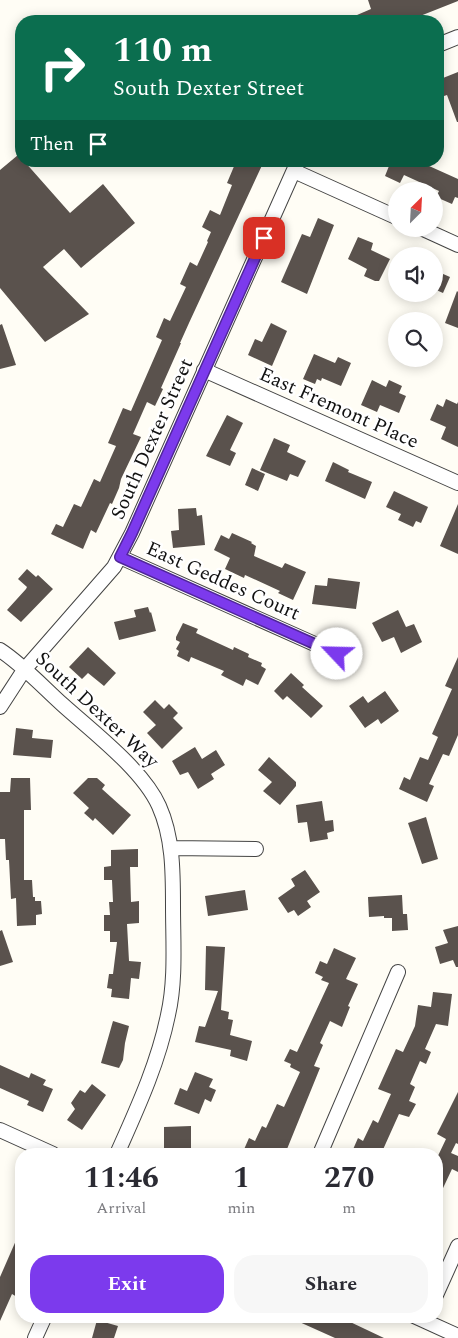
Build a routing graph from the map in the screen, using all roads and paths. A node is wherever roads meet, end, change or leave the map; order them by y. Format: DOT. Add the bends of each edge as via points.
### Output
graph roads {
  1 [pos="458,37"];
  2 [pos="444,43"];
  3 [pos="296,167"];
  4 [pos="298,167"];
  5 [pos="388,213"];
  6 [pos="442,237"];
  7 [pos="458,244"];
  8 [pos="204,370"];
  9 [pos="458,483"];
  10 [pos="120,557"];
  11 [pos="0,650"];
  12 [pos="337,654"];
  13 [pos="24,670"];
  14 [pos="0,707"];
  15 [pos="171,848"];
  16 [pos="256,848"];
  17 [pos="398,972"];
  18 [pos="0,1130"];
  19 [pos="40,1148"];
  20 [pos="120,1148"];
  21 [pos="323,1148"];
  22 [pos="458,1246"];
  23 [pos="443,1279"];
  24 [pos="42,1323"];
  25 [pos="432,1323"];
  26 [pos="458,1336"];
  27 [pos="35,1338"];
  1 -- 2 [label="street"];
  3 -- 8 [label="street, South Dexter Street"];
  4 -- 5 [label="street"];
  6 -- 7 [label="street"];
  8 -- 9 [label="street, East Fremont Place"];
  8 -- 10 [label="street, South Dexter Street"];
  10 -- 12 [label="street, East Geddes Court"];
  10 -- 13 [label="street, South Dexter Street"];
  11 -- 13 [label="street, South Dexter Way"];
  13 -- 14 [label="street, South Dexter Street"];
  13 -- 15 [label="street, South Dexter Way" via="149,786 167,825"];
  15 -- 16 [label="street"];
  15 -- 20 [label="street, South Dexter Way" via="174,974 169,1015 159,1051"];
  17 -- 21 [label="street"];
  18 -- 19 [label="street"];
  22 -- 23 [label="street"];
  24 -- 27 [label="street"];
  25 -- 26 [label="street"];
}
